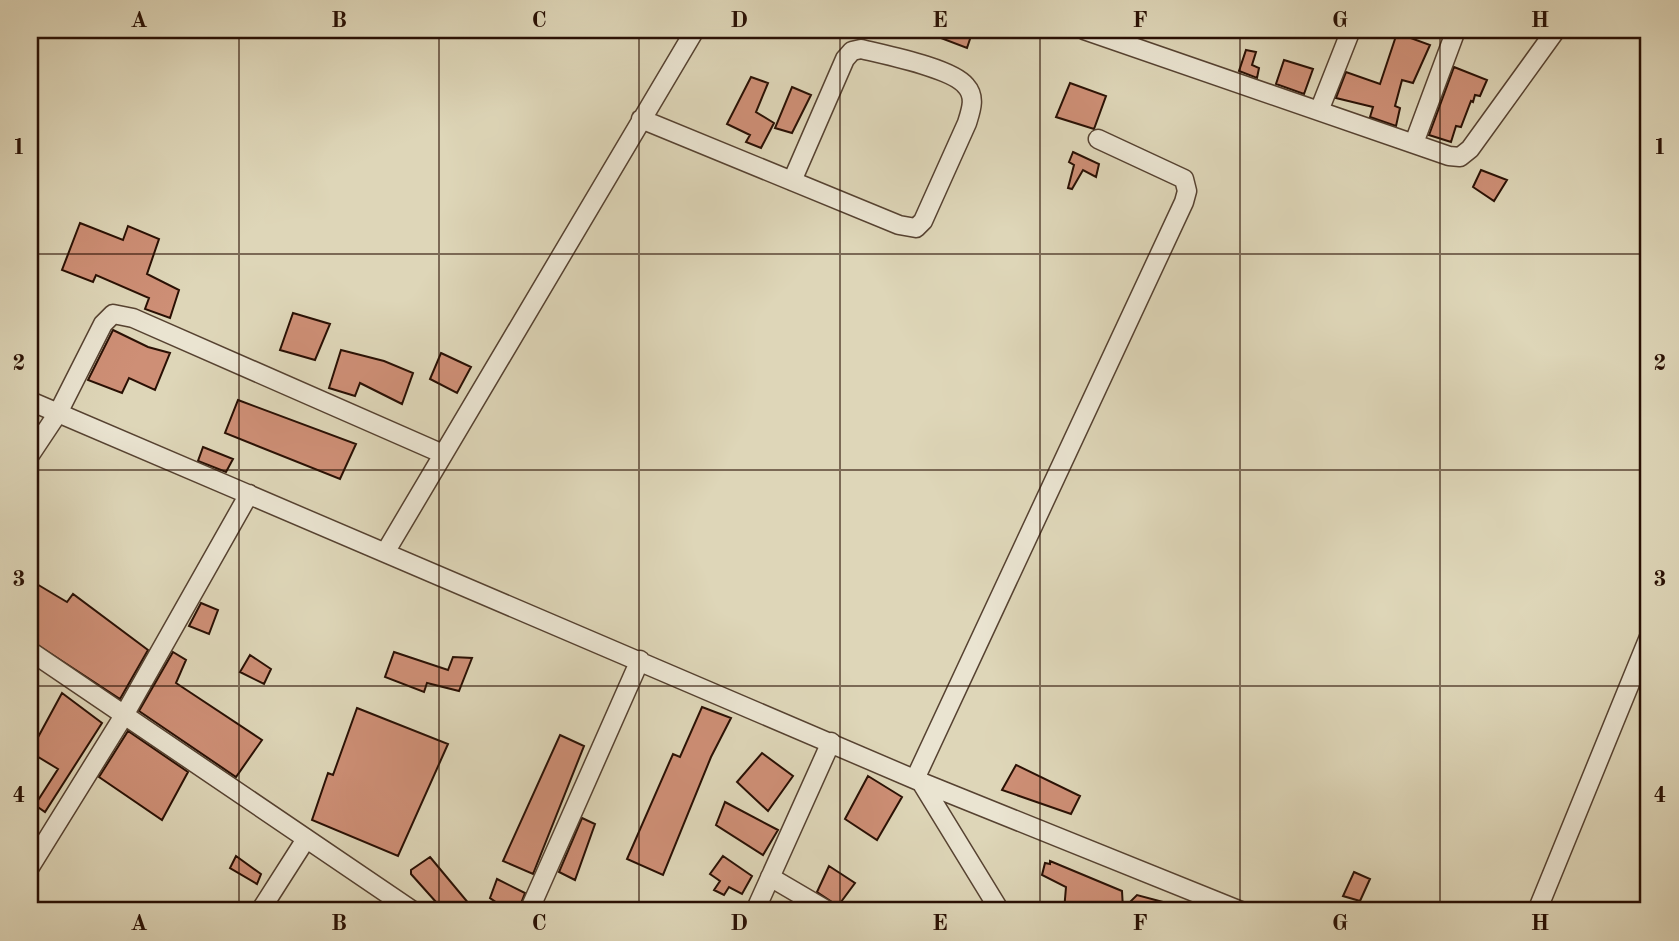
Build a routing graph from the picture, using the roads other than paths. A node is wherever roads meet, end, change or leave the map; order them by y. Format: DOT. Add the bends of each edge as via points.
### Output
graph roads {
  1 [pos="695,30"];
  2 [pos="1084,30"];
  3 [pos="1351,30"];
  4 [pos="1455,30"];
  5 [pos="1556,30"];
  6 [pos="1319,111"];
  7 [pos="641,119"];
  8 [pos="1098,139"];
  9 [pos="1413,143"];
  10 [pos="792,181"];
  11 [pos="30,401"];
  12 [pos="58,413"];
  13 [pos="443,454"];
  14 [pos="30,455"];
  15 [pos="249,494"];
  16 [pos="386,551"];
  17 [pos="1649,638"];
  18 [pos="30,652"];
  19 [pos="639,660"];
  20 [pos="124,717"];
  21 [pos="831,742"];
  22 [pos="918,780"];
  23 [pos="306,839"];
  24 [pos="30,867"];
  25 [pos="770,877"];
  26 [pos="260,911"];
  27 [pos="413,911"];
  28 [pos="529,911"];
  29 [pos="755,911"];
  30 [pos="828,911"];
  31 [pos="1000,911"];
  32 [pos="1241,911"];
  33 [pos="1538,911"];
  1 -- 7 [label="street"];
  2 -- 6 [label="street"];
  3 -- 6 [label="street"];
  4 -- 9 [label="street"];
  5 -- 9 [label="street" via="1460,157"];
  6 -- 9 [label="street"];
  7 -- 10 [label="street"];
  7 -- 13 [label="street"];
  8 -- 22 [label="street" via="1184,179 1184,202"];
  10 -- 10 [label="street" via="916,228 967,123 971,93 949,75 861,49 852,51"];
  11 -- 12 [label="street"];
  12 -- 13 [label="street" via="106,319 120,314"];
  12 -- 14 [label="street"];
  12 -- 15 [label="street"];
  13 -- 16 [label="street"];
  15 -- 16 [label="street"];
  15 -- 20 [label="street"];
  16 -- 19 [label="street"];
  17 -- 33 [label="street"];
  18 -- 20 [label="street"];
  19 -- 21 [label="street"];
  19 -- 28 [label="street"];
  20 -- 23 [label="street"];
  20 -- 24 [label="street"];
  21 -- 22 [label="street"];
  21 -- 25 [label="street"];
  22 -- 31 [label="street"];
  22 -- 32 [label="street"];
  23 -- 26 [label="street"];
  23 -- 27 [label="street"];
  25 -- 29 [label="street"];
  25 -- 30 [label="street"];
}
